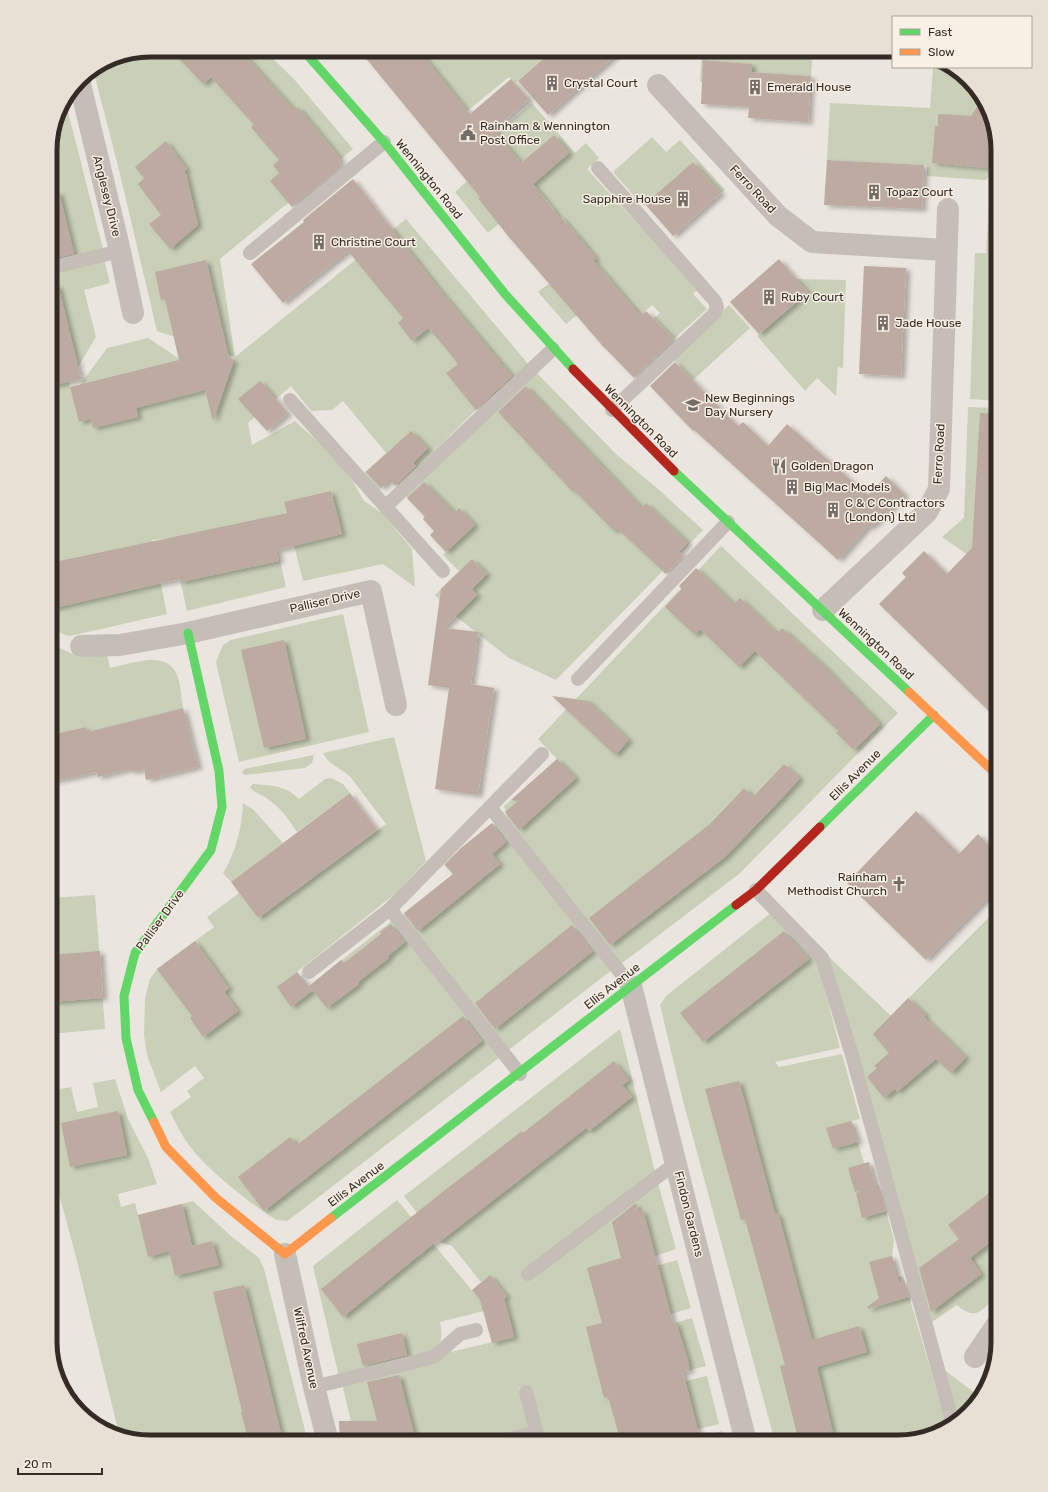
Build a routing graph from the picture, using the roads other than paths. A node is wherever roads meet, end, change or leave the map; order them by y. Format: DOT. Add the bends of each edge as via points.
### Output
graph roads {
  1 [pos="309,57"];
  2 [pos="658,85"];
  3 [pos="81,88"];
  4 [pos="384,142"];
  5 [pos="598,168"];
  6 [pos="948,209"];
  7 [pos="946,250"];
  8 [pos="120,251"];
  9 [pos="250,253"];
  10 [pos="57,266"];
  11 [pos="133,313"];
  12 [pos="554,349"];
  13 [pos="290,400"];
  14 [pos="612,410"];
  15 [pos="386,506"];
  16 [pos="728,522"];
  17 [pos="443,571"];
  18 [pos="823,610"];
  19 [pos="188,633"];
  20 [pos="81,646"];
  21 [pos="578,679"];
  22 [pos="396,705"];
  23 [pos="934,715"];
  24 [pos="542,754"];
  25 [pos="991,769"];
  26 [pos="490,807"];
  27 [pos="756,890"];
  28 [pos="390,909"];
  29 [pos="309,972"];
  30 [pos="631,986"];
  31 [pos="520,1074"];
  32 [pos="676,1163"];
  33 [pos="285,1254"];
  34 [pos="528,1274"];
  35 [pos="476,1330"];
  36 [pos="991,1333"];
  37 [pos="975,1357"];
  38 [pos="314,1387"];
  39 [pos="526,1392"];
  40 [pos="951,1418"];
  41 [pos="326,1435"];
  42 [pos="537,1435"];
  43 [pos="744,1435"];
  1 -- 4 [label="street, Wennington Road"];
  2 -- 7 [label="street, Ferro Road" via="778,216 812,242"];
  3 -- 8 [label="street, Anglesey Drive"];
  4 -- 9 [label="lane"];
  4 -- 12 [label="street, Wennington Road" via="506,294"];
  5 -- 14 [label="lane" via="715,301 717,307 714,314"];
  6 -- 7 [label="street, Ferro Road"];
  7 -- 18 [label="street, Ferro Road" via="939,489 927,512"];
  8 -- 10 [label="lane"];
  8 -- 11 [label="street, Anglesey Drive"];
  12 -- 14 [label="street, Wennington Road"];
  12 -- 15 [label="lane"];
  13 -- 15 [label="lane"];
  14 -- 16 [label="street, Wennington Road"];
  15 -- 17 [label="lane"];
  16 -- 18 [label="street, Wennington Road"];
  16 -- 21 [label="lane"];
  18 -- 23 [label="street, Wennington Road"];
  19 -- 20 [label="street, Palliser Drive" via="120,646"];
  19 -- 22 [label="street, Palliser Drive" via="371,591"];
  19 -- 33 [label="street, Palliser Drive" via="219,771 222,807 211,850 135,953 124,996 126,1038 138,1090 166,1147 216,1198"];
  23 -- 25 [label="street, Wennington Road"];
  23 -- 27 [label="street, Ellis Avenue"];
  24 -- 26 [label="lane"];
  26 -- 28 [label="lane"];
  26 -- 30 [label="lane"];
  27 -- 30 [label="street, Ellis Avenue"];
  27 -- 40 [label="lane" via="822,958 852,1055"];
  28 -- 29 [label="lane"];
  28 -- 31 [label="lane"];
  30 -- 31 [label="street, Ellis Avenue"];
  30 -- 32 [label="street, Findon Gardens"];
  31 -- 33 [label="street, Ellis Avenue"];
  32 -- 34 [label="lane"];
  32 -- 43 [label="street, Findon Gardens"];
  33 -- 38 [label="street, Wilfred Avenue"];
  35 -- 38 [label="lane" via="460,1334 434,1357"];
  36 -- 37 [label="street"];
  38 -- 41 [label="street, Wilfred Avenue"];
  39 -- 42 [label="lane"];
}
